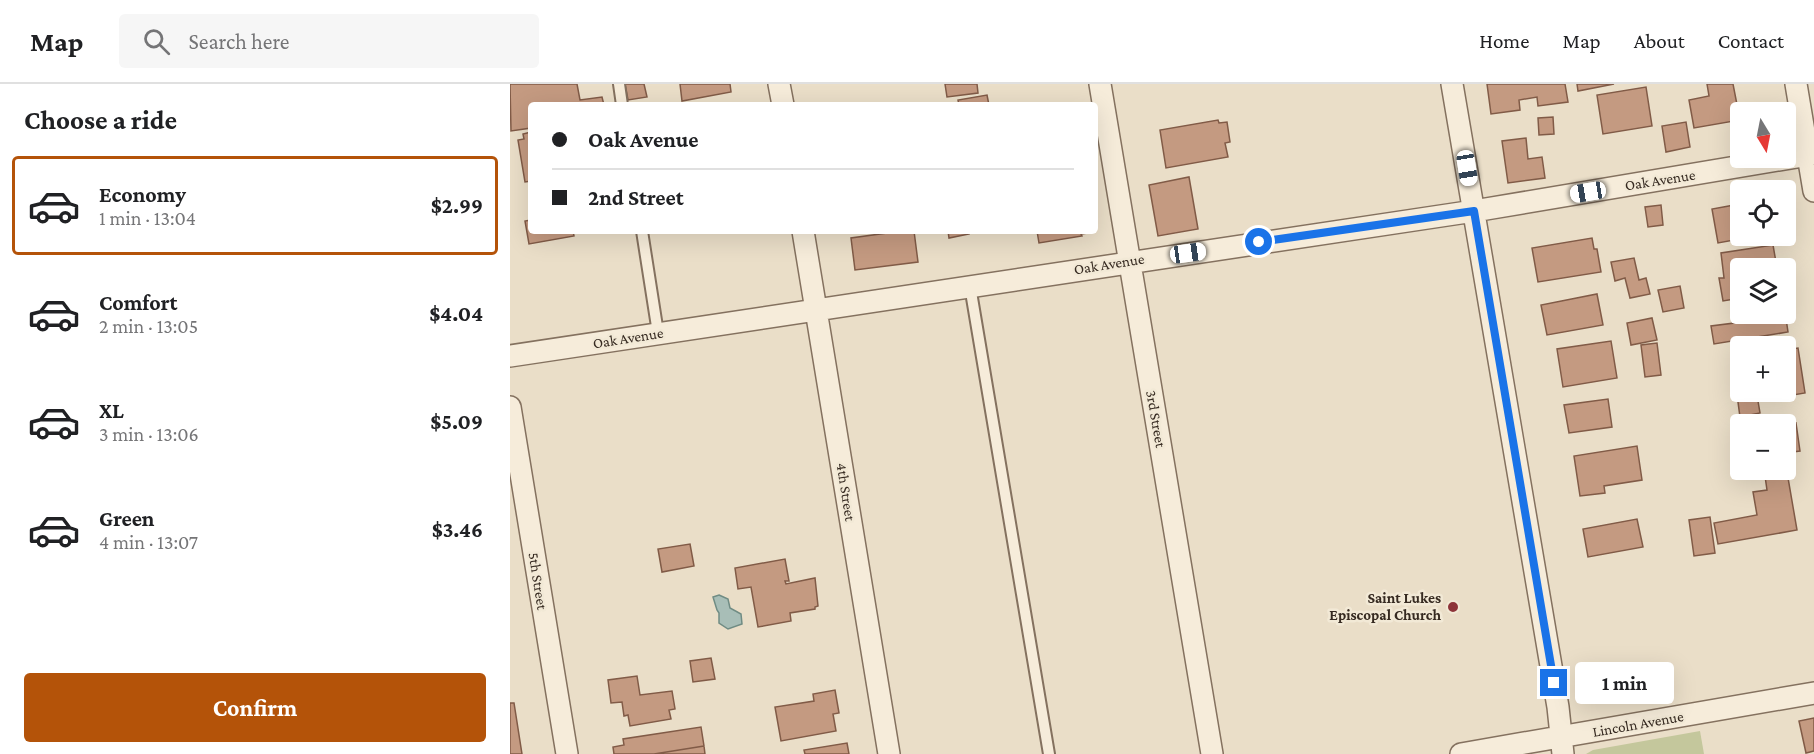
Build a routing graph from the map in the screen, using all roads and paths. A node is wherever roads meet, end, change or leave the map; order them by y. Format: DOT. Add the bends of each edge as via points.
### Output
graph roads {
  1 [pos="619,84"];
  2 [pos="779,84"];
  3 [pos="1100,84"];
  4 [pos="1452,84"];
  5 [pos="1796,84"];
  6 [pos="622,102"];
  7 [pos="782,102"];
  8 [pos="1811,155"];
  9 [pos="1814,191"];
  10 [pos="1474,211"];
  11 [pos="642,234"];
  12 [pos="804,234"];
  13 [pos="1130,261"];
  14 [pos="970,286"];
  15 [pos="816,309"];
  16 [pos="658,333"];
  17 [pos="510,356"];
  18 [pos="510,407"];
  19 [pos="1814,693"];
  20 [pos="1562,746"];
  21 [pos="567,754"];
  22 [pos="890,754"];
  23 [pos="1049,754"];
  24 [pos="1212,754"];
  25 [pos="1461,754"];
  1 -- 6 [label="lane"];
  2 -- 7 [label="street"];
  3 -- 13 [label="street, 3rd Street"];
  4 -- 10 [label="street"];
  5 -- 8 [label="street"];
  8 -- 9 [label="street"];
  8 -- 10 [label="street, Oak Avenue"];
  10 -- 13 [label="street, Oak Avenue"];
  10 -- 20 [label="street"];
  11 -- 16 [label="lane"];
  12 -- 15 [label="street, 4th Street"];
  13 -- 14 [label="street, Oak Avenue"];
  13 -- 24 [label="street, 3rd Street"];
  14 -- 15 [label="street, Oak Avenue"];
  14 -- 23 [label="lane"];
  15 -- 16 [label="street, Oak Avenue"];
  15 -- 22 [label="street, 4th Street"];
  16 -- 17 [label="street, Oak Avenue"];
  18 -- 21 [label="street, 5th Street"];
  19 -- 20 [label="street, Lincoln Avenue"];
  20 -- 25 [label="street, Lincoln Avenue"];
}
